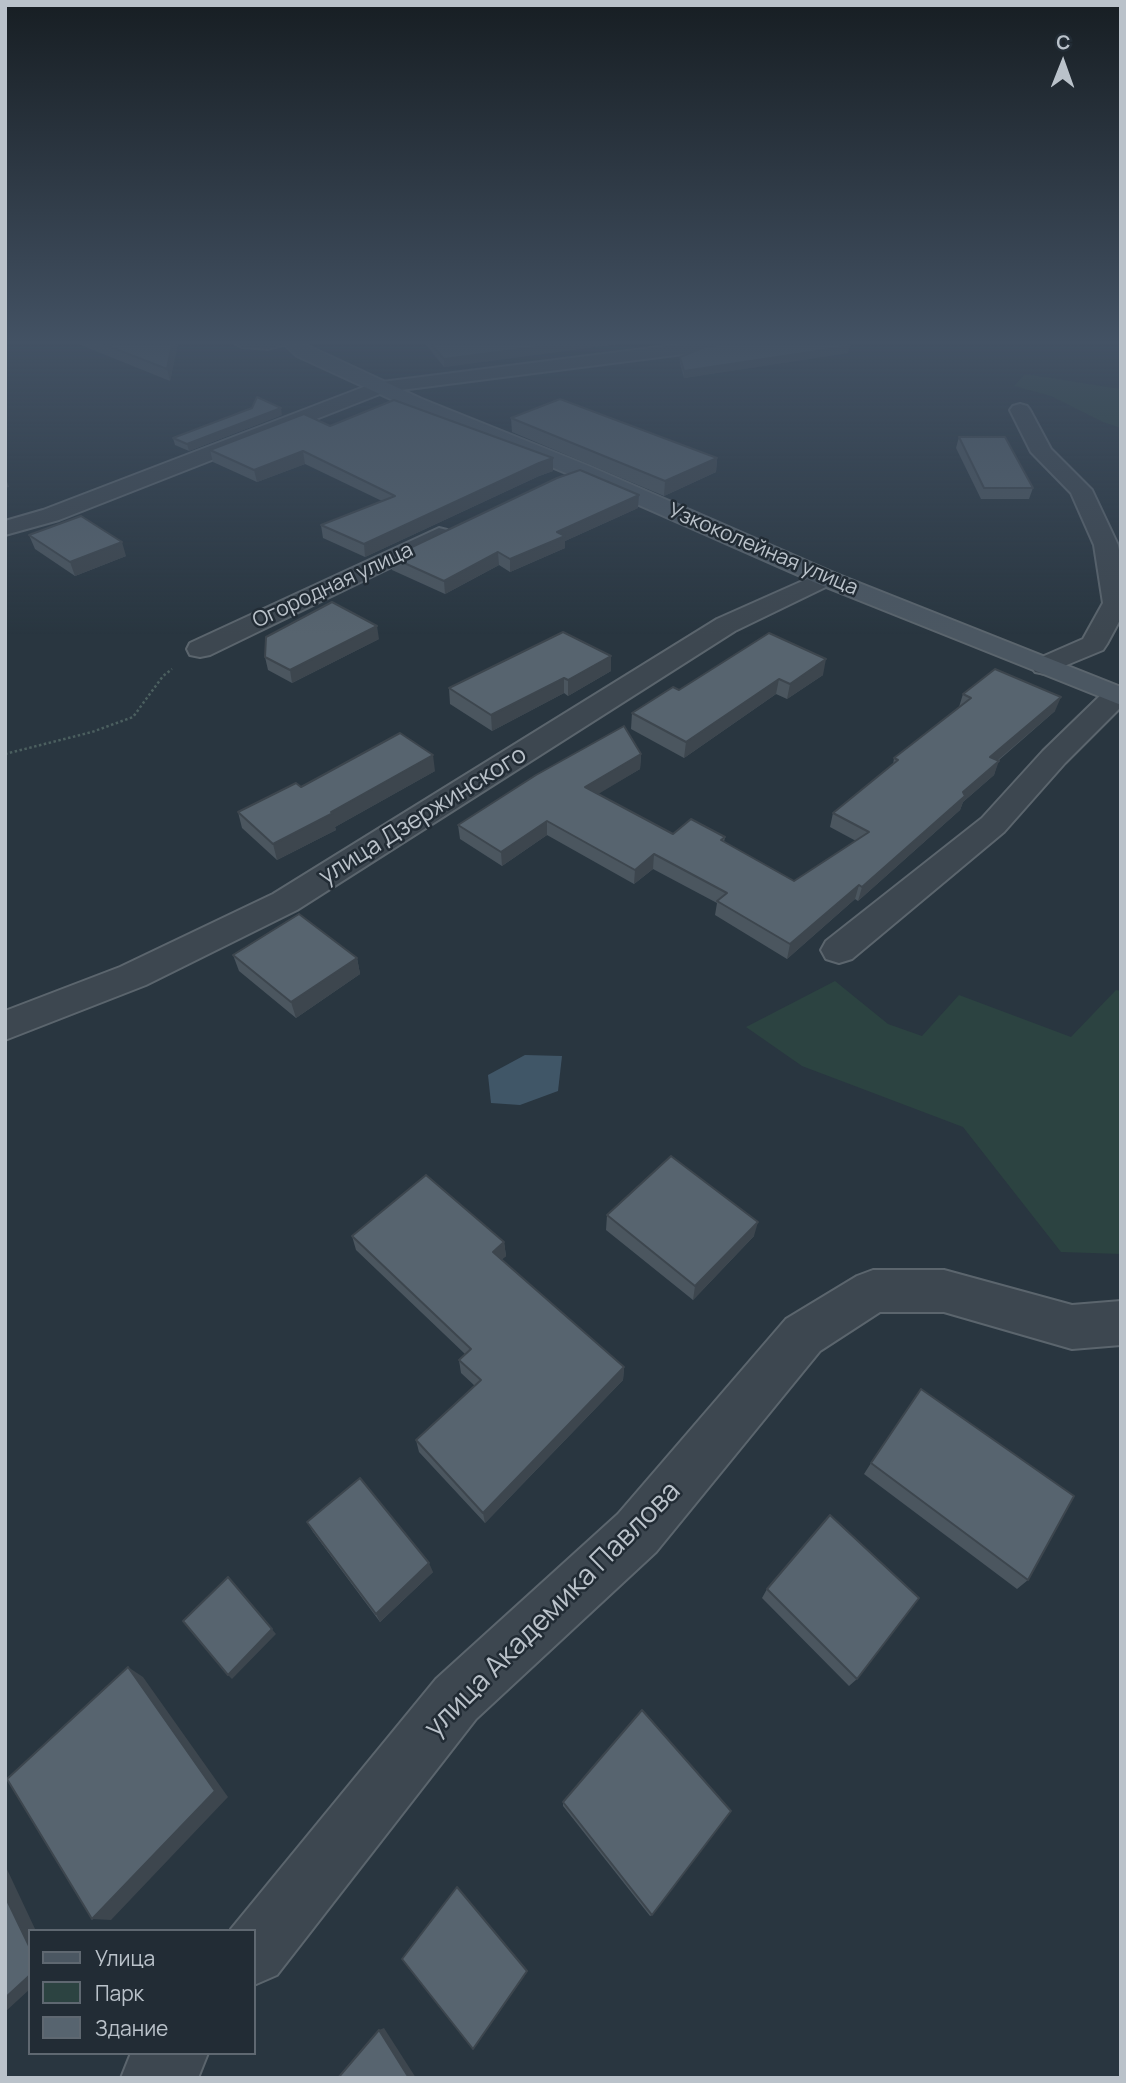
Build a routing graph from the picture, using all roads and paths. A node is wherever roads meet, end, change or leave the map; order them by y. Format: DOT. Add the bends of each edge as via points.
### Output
graph roads {
  1 [pos="241,441"];
  2 [pos="510,441"];
  3 [pos="1036,441"];
  4 [pos="581,471"];
  5 [pos="548,483"];
  6 [pos="461,524"];
  7 [pos="5,528"];
  8 [pos="825,578"];
  9 [pos="200,649"];
  10 [pos="1045,666"];
  11 [pos="1119,696"];
  12 [pos="5,754"];
  13 [pos="839,950"];
  14 [pos="5,1026"];
  15 [pos="1121,1323"];
  16 [pos="256,1949"];
  17 [pos="172,2055"];
  18 [pos="155,2078"];
  1 -- 7 [label="street" via="51,515"];
  2 -- 4 [label="street, Узкоколейная улица"];
  3 -- 10 [label="street" via="1081,489 1106,545 1116,603 1094,644"];
  4 -- 5 [label="street"];
  4 -- 8 [label="street, Узкоколейная улица"];
  6 -- 9 [label="street, Огородная улица"];
  8 -- 10 [label="street, Узкоколейная улица"];
  8 -- 14 [label="street, улица Дзержинского" via="726,625 285,902 133,976"];
  9 -- 12 [label="path" via="163,676 133,717"];
  10 -- 11 [label="street, Узкоколейная улица"];
  11 -- 13 [label="street" via="1054,757 993,825"];
  15 -- 16 [label="street, улица Академика Павлова" via="1072,1327 944,1291 873,1291 803,1335 637,1533 456,1699"];
  17 -- 18 [label="street"];
}
